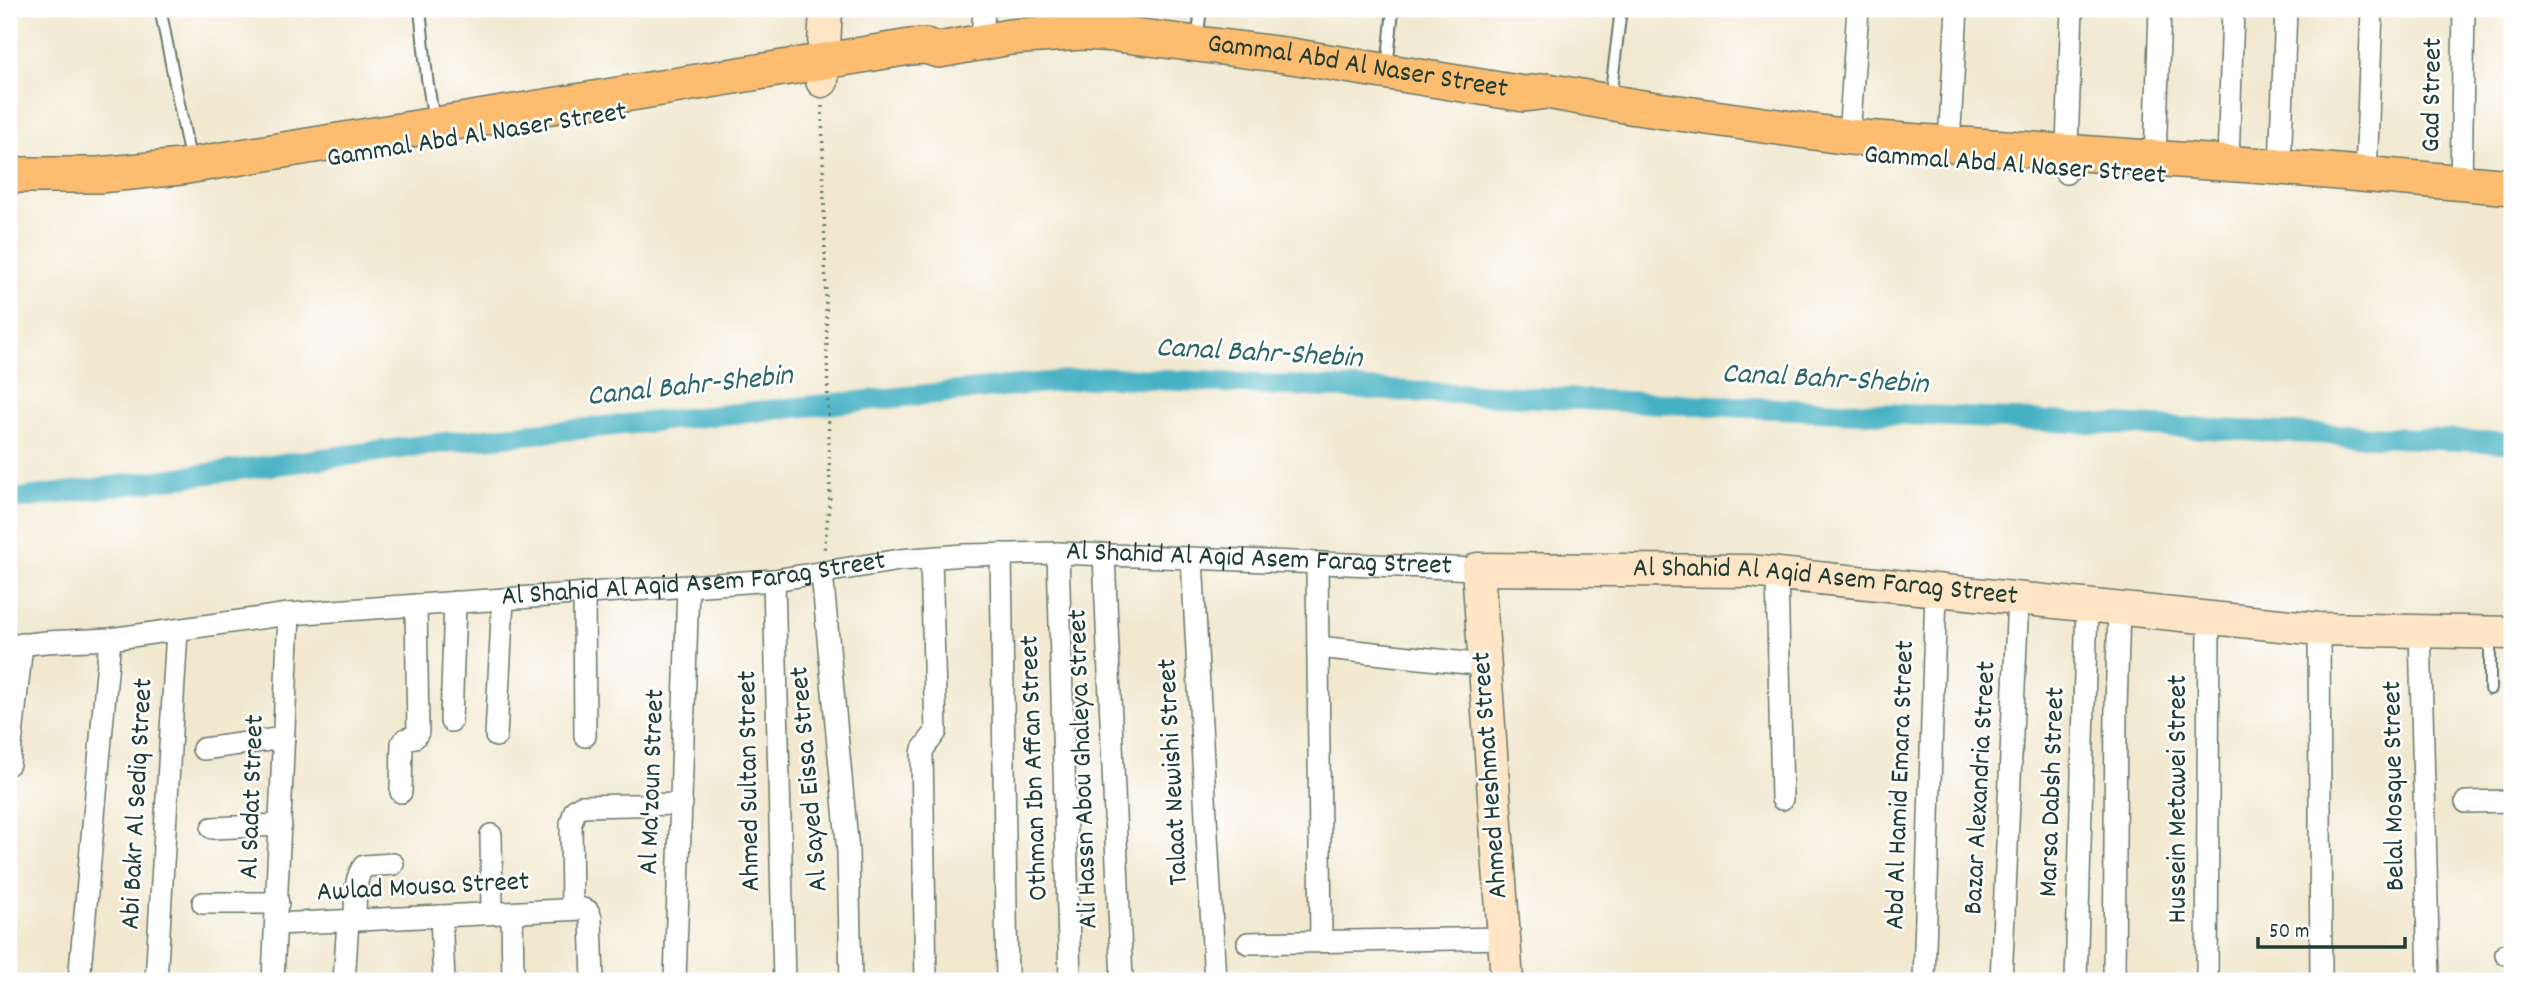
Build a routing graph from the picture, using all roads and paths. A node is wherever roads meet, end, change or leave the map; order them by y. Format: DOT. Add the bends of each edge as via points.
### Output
graph roads {
  1 [pos="420,9"];
  2 [pos="826,9"];
  3 [pos="1201,9"];
  4 [pos="1393,9"];
  5 [pos="1621,9"];
  6 [pos="1858,9"];
  7 [pos="1957,9"];
  8 [pos="2072,9"];
  9 [pos="2160,9"];
  10 [pos="2233,9"];
  11 [pos="2286,9"];
  12 [pos="2372,9"];
  13 [pos="2464,9"];
  14 [pos="162,18"];
  15 [pos="983,25"];
  16 [pos="1197,43"];
  17 [pos="1387,71"];
  18 [pos="822,72"];
  19 [pos="1524,94"];
  20 [pos="1609,101"];
  21 [pos="435,125"];
  22 [pos="1849,136"];
  23 [pos="1949,144"];
  24 [pos="2155,160"];
  25 [pos="2066,163"];
  26 [pos="2228,164"];
  27 [pos="192,166"];
  28 [pos="2280,167"];
  29 [pos="9,175"];
  30 [pos="2366,175"];
  31 [pos="2461,183"];
  32 [pos="2512,187"];
  33 [pos="9,194"];
  34 [pos="2512,206"];
  35 [pos="1058,553"];
  36 [pos="1001,554"];
  37 [pos="1104,554"];
  38 [pos="931,558"];
  39 [pos="1192,559"];
  40 [pos="1317,564"];
  41 [pos="1478,569"];
  42 [pos="822,573"];
  43 [pos="1777,574"];
  44 [pos="774,580"];
  45 [pos="688,586"];
  46 [pos="1936,590"];
  47 [pos="584,593"];
  48 [pos="503,598"];
  49 [pos="2018,598"];
  50 [pos="455,602"];
  51 [pos="2087,604"];
  52 [pos="416,605"];
  53 [pos="2119,608"];
  54 [pos="289,614"];
  55 [pos="2208,617"];
  56 [pos="2319,629"];
  57 [pos="177,631"];
  58 [pos="2420,631"];
  59 [pos="2501,633"];
  60 [pos="110,639"];
  61 [pos="16,645"];
  62 [pos="1318,647"];
  63 [pos="1485,665"];
  64 [pos="2490,689"];
  65 [pos="451,722"];
  66 [pos="496,736"];
  67 [pos="585,736"];
  68 [pos="284,738"];
  69 [pos="203,749"];
  70 [pos="9,764"];
  71 [pos="401,792"];
  72 [pos="1782,799"];
  73 [pos="2512,801"];
  74 [pos="2466,802"];
  75 [pos="682,804"];
  76 [pos="281,824"];
  77 [pos="212,828"];
  78 [pos="491,835"];
  79 [pos="393,864"];
  80 [pos="203,903"];
  81 [pos="278,903"];
  82 [pos="572,909"];
  83 [pos="502,913"];
  84 [pos="442,916"];
  85 [pos="351,921"];
  86 [pos="276,924"];
  87 [pos="1504,938"];
  88 [pos="1321,942"];
  89 [pos="1248,943"];
  90 [pos="79,981"];
  91 [pos="156,981"];
  92 [pos="274,981"];
  93 [pos="344,981"];
  94 [pos="444,981"];
  95 [pos="513,981"];
  96 [pos="593,981"];
  97 [pos="675,981"];
  98 [pos="784,981"];
  99 [pos="851,981"];
  100 [pos="926,981"];
  101 [pos="1007,981"];
  102 [pos="1070,981"];
  103 [pos="1122,981"];
  104 [pos="1215,981"];
  105 [pos="1507,981"];
  106 [pos="1924,981"];
  107 [pos="2001,981"];
  108 [pos="2076,981"];
  109 [pos="2114,981"];
  110 [pos="2207,981"];
  111 [pos="2321,981"];
  112 [pos="2429,981"];
  1 -- 21 [label="lane"];
  2 -- 18 [label="street"];
  3 -- 16 [label="lane"];
  4 -- 17 [label="lane"];
  5 -- 20 [label="lane"];
  6 -- 22 [label="street"];
  7 -- 23 [label="street"];
  8 -- 25 [label="street"];
  9 -- 24 [label="street"];
  10 -- 26 [label="street"];
  11 -- 28 [label="street"];
  12 -- 30 [label="street"];
  13 -- 31 [label="street, Gad Street"];
  14 -- 27 [label="lane"];
  15 -- 16 [label="main road, Gammal Abd Al Naser Street" via="1010,37 1082,27"];
  15 -- 18 [label="main road, Gammal Abd Al Naser Street" via="939,50 918,46"];
  16 -- 17 [label="main road, Gammal Abd Al Naser Street"];
  17 -- 19 [label="main road, Gammal Abd Al Naser Street"];
  18 -- 21 [label="main road, Gammal Abd Al Naser Street"];
  18 -- 33 [label="main road, Gammal Abd Al Naser Street" via="185,184"];
  18 -- 42 [label="path" via="830,496"];
  19 -- 20 [label="main road, Gammal Abd Al Naser Street" via="1547,91"];
  19 -- 25 [label="main road, Gammal Abd Al Naser Street" via="1550,109 1729,140 1954,167"];
  20 -- 22 [label="main road, Gammal Abd Al Naser Street"];
  21 -- 27 [label="main road, Gammal Abd Al Naser Street"];
  22 -- 23 [label="main road, Gammal Abd Al Naser Street"];
  23 -- 25 [label="main road, Gammal Abd Al Naser Street"];
  24 -- 25 [label="main road, Gammal Abd Al Naser Street"];
  24 -- 26 [label="main road, Gammal Abd Al Naser Street"];
  25 -- 34 [label="main road, Gammal Abd Al Naser Street"];
  26 -- 28 [label="main road, Gammal Abd Al Naser Street"];
  27 -- 29 [label="main road, Gammal Abd Al Naser Street" via="99,175"];
  28 -- 30 [label="main road, Gammal Abd Al Naser Street"];
  30 -- 31 [label="main road, Gammal Abd Al Naser Street"];
  31 -- 32 [label="main road, Gammal Abd Al Naser Street"];
  35 -- 36 [label="street, Al Shahid Al Aqid Asem Farag Street"];
  35 -- 37 [label="street, Al Shahid Al Aqid Asem Farag Street"];
  35 -- 102 [label="street, Othman Ibn Affan Street"];
  36 -- 38 [label="street, Al Shahid Al Aqid Asem Farag Street"];
  36 -- 101 [label="street"];
  37 -- 39 [label="street, Al Shahid Al Aqid Asem Farag Street"];
  37 -- 103 [label="street, Ali Hassn Abou Ghaleya Street"];
  38 -- 42 [label="street, Al Shahid Al Aqid Asem Farag Street"];
  38 -- 100 [label="street" via="936,732 922,754"];
  39 -- 40 [label="street, Al Shahid Al Aqid Asem Farag Street"];
  39 -- 104 [label="street, Talaat Newishi Street"];
  40 -- 41 [label="street, Al Shahid Al Aqid Asem Farag Street"];
  40 -- 62 [label="street"];
  41 -- 43 [label="street, Al Shahid Al Aqid Asem Farag Street"];
  41 -- 63 [label="street, Ahmed Heshmat Street"];
  42 -- 44 [label="street, Al Shahid Al Aqid Asem Farag Street"];
  42 -- 99 [label="street, Al Sayed Eissa Street" via="848,852"];
  43 -- 46 [label="street, Al Shahid Al Aqid Asem Farag Street"];
  43 -- 72 [label="street"];
  44 -- 45 [label="street, Al Shahid Al Aqid Asem Farag Street"];
  44 -- 98 [label="street, Ahmed Sultan Street"];
  45 -- 47 [label="street, Al Shahid Al Aqid Asem Farag Street"];
  45 -- 75 [label="street, Al Ma'zoun Street"];
  46 -- 49 [label="street, Al Shahid Al Aqid Asem Farag Street"];
  46 -- 106 [label="street, Abd Al Hamid Emara Street"];
  47 -- 48 [label="street, Al Shahid Al Aqid Asem Farag Street"];
  47 -- 67 [label="street"];
  48 -- 50 [label="street, Al Shahid Al Aqid Asem Farag Street"];
  48 -- 66 [label="street"];
  49 -- 51 [label="street, Al Shahid Al Aqid Asem Farag Street"];
  49 -- 107 [label="street, Bazar Alexandria Street"];
  50 -- 52 [label="street, Al Shahid Al Aqid Asem Farag Street"];
  50 -- 65 [label="street"];
  51 -- 53 [label="street, Al Shahid Al Aqid Asem Farag Street"];
  51 -- 108 [label="street, Marsa Dabsh Street"];
  52 -- 54 [label="street, Al Shahid Al Aqid Asem Farag Street"];
  52 -- 71 [label="street" via="418,732 402,743"];
  53 -- 55 [label="street, Al Shahid Al Aqid Asem Farag Street"];
  53 -- 109 [label="street"];
  54 -- 57 [label="street, Al Shahid Al Aqid Asem Farag Street"];
  54 -- 68 [label="street, Al Sadat Street"];
  55 -- 56 [label="street, Al Shahid Al Aqid Asem Farag Street"];
  55 -- 110 [label="street, Hussein Metawei Street"];
  56 -- 58 [label="street, Al Shahid Al Aqid Asem Farag Street"];
  56 -- 111 [label="street"];
  57 -- 60 [label="street, Al Shahid Al Aqid Asem Farag Street"];
  57 -- 91 [label="street, Abi Bakr Al Sediq Street"];
  58 -- 59 [label="street, Al Shahid Al Aqid Asem Farag Street"];
  58 -- 112 [label="street, Belal Mosque Street"];
  59 -- 64 [label="lane"];
  60 -- 61 [label="street, Al Shahid Al Aqid Asem Farag Street"];
  60 -- 90 [label="street"];
  61 -- 70 [label="street"];
  62 -- 63 [label="street"];
  62 -- 88 [label="street"];
  63 -- 87 [label="street, Ahmed Heshmat Street"];
  68 -- 69 [label="street"];
  68 -- 76 [label="street, Al Sadat Street"];
  73 -- 74 [label="street"];
  75 -- 82 [label="street" via="581,806 575,810 571,822"];
  75 -- 97 [label="street, Al Ma'zoun Street"];
  76 -- 77 [label="street"];
  76 -- 81 [label="street, Al Sadat Street"];
  78 -- 83 [label="street"];
  79 -- 85 [label="street" via="361,869"];
  80 -- 81 [label="street"];
  81 -- 86 [label="street, Al Sadat Street"];
  82 -- 83 [label="street, Awlad Mousa Street"];
  82 -- 96 [label="street" via="590,914"];
  83 -- 84 [label="street, Awlad Mousa Street"];
  83 -- 95 [label="street"];
  84 -- 85 [label="street, Awlad Mousa Street"];
  84 -- 94 [label="street"];
  85 -- 86 [label="street, Awlad Mousa Street"];
  85 -- 93 [label="street"];
  86 -- 92 [label="street, Al Sadat Street"];
  87 -- 88 [label="street"];
  87 -- 105 [label="street, Ahmed Heshmat Street"];
  88 -- 89 [label="street"];
}
